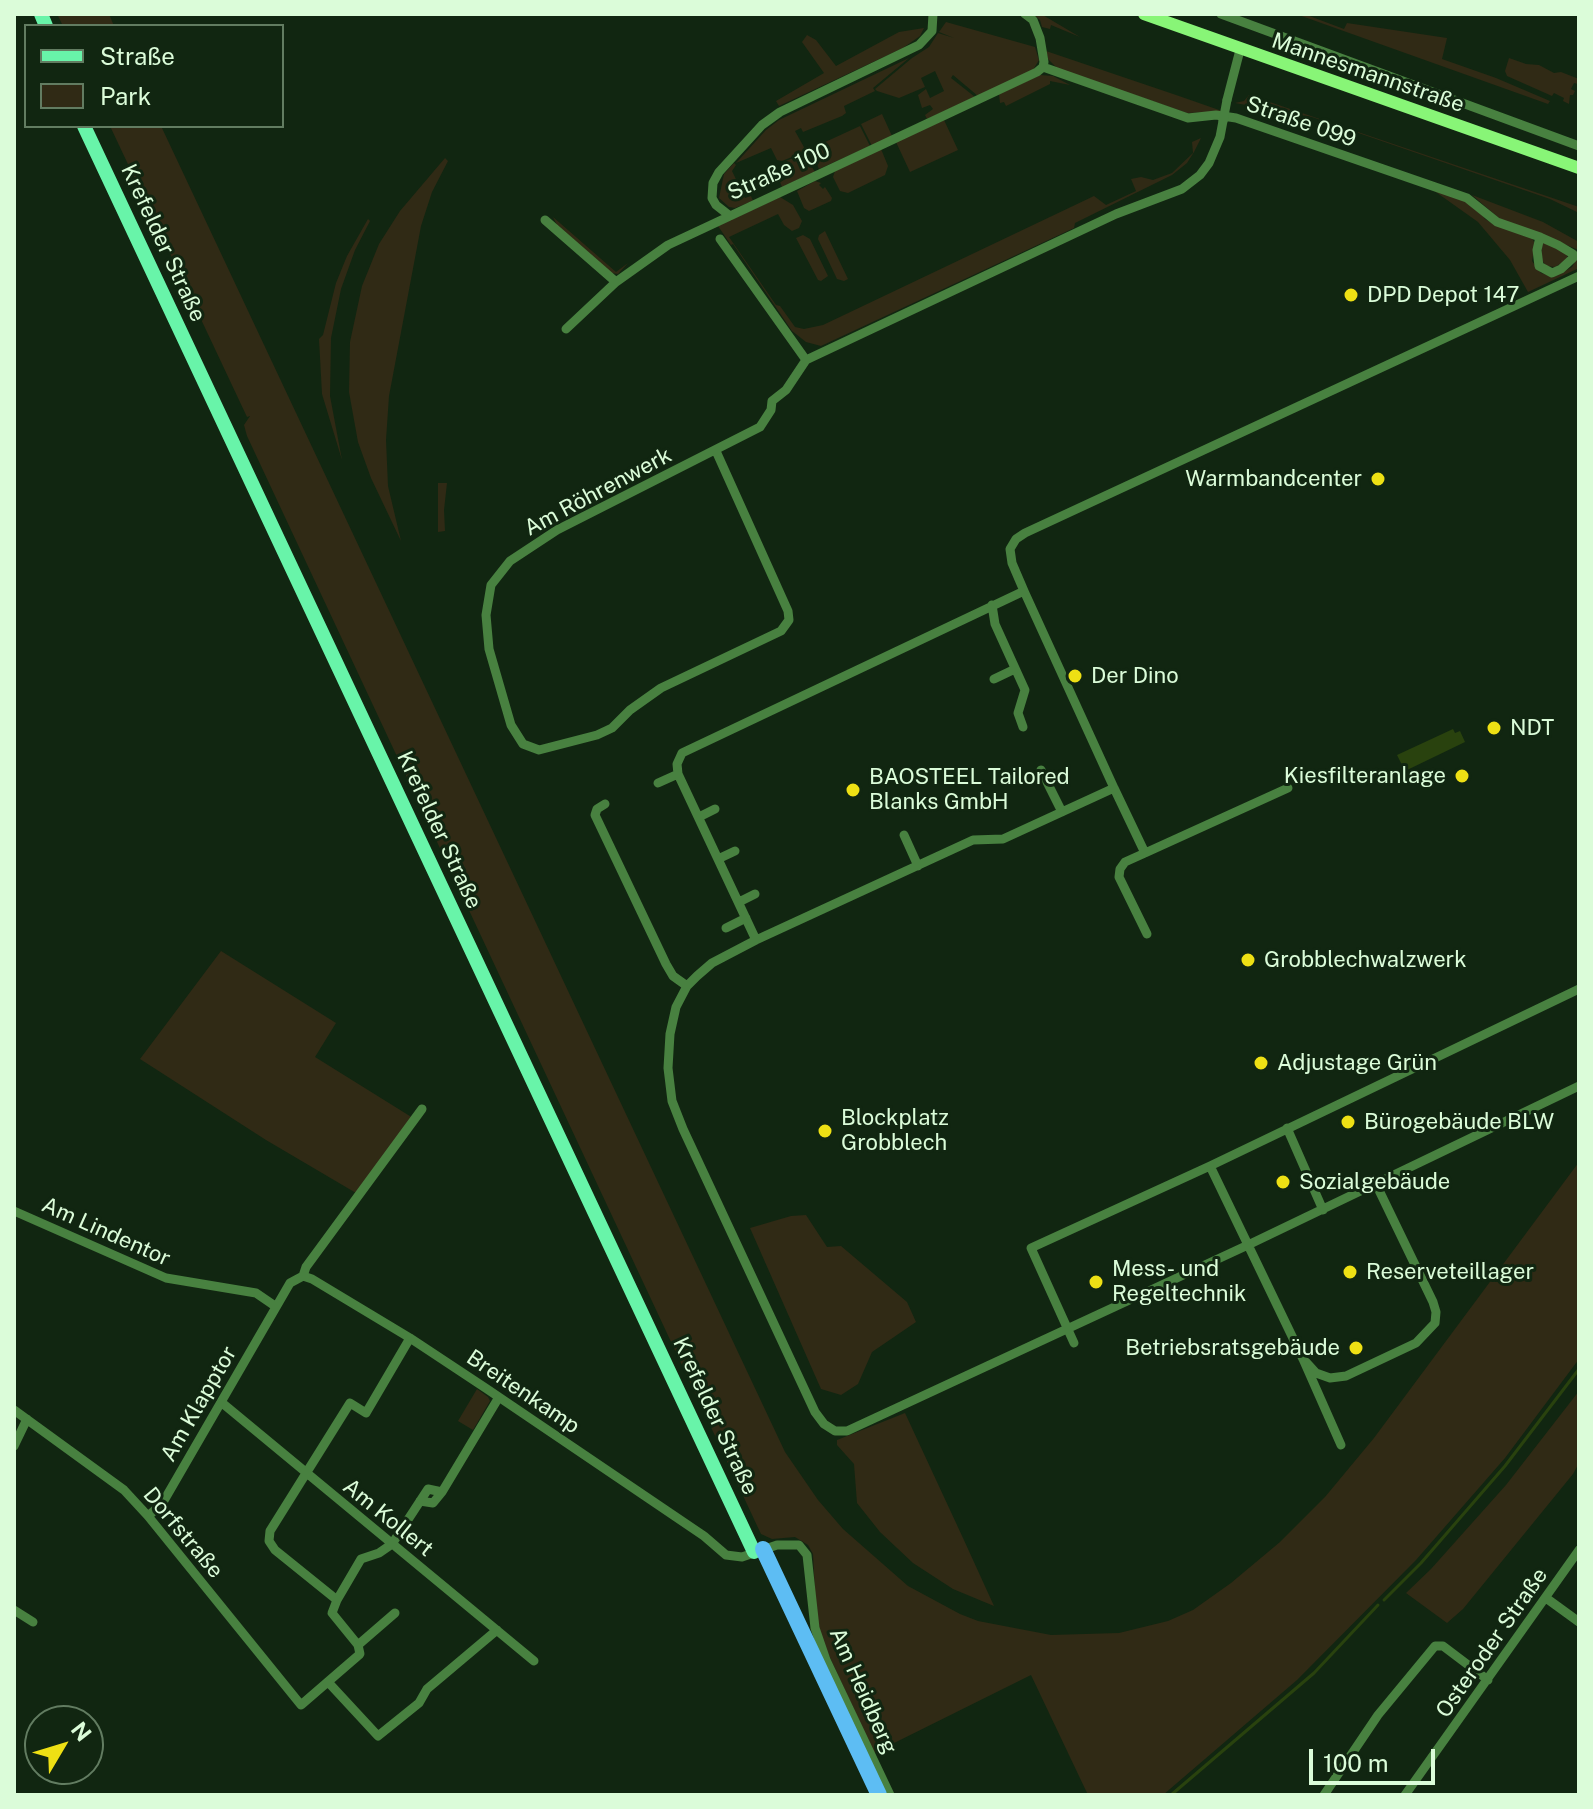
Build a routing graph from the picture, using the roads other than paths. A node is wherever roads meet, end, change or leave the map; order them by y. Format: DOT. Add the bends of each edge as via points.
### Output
graph roads {
  1 [pos="933,14"];
  2 [pos="1025,14"];
  3 [pos="1144,14"];
  4 [pos="1221,14"];
  5 [pos="1240,50"];
  6 [pos="1043,67"];
  7 [pos="85,128"];
  8 [pos="95,128"];
  9 [pos="1579,146"];
  10 [pos="1579,168"];
  11 [pos="730,216"];
  12 [pos="545,220"];
  13 [pos="1540,237"];
  14 [pos="720,239"];
  15 [pos="1579,276"];
  16 [pos="616,282"];
  17 [pos="566,329"];
  18 [pos="806,360"];
  19 [pos="716,451"];
  20 [pos="1024,591"];
  21 [pos="992,605"];
  22 [pos="1015,669"];
  23 [pos="994,679"];
  24 [pos="1023,727"];
  25 [pos="1041,770"];
  26 [pos="678,774"];
  27 [pos="658,783"];
  28 [pos="1114,788"];
  29 [pos="1288,788"];
  30 [pos="605,804"];
  31 [pos="715,809"];
  32 [pos="1062,812"];
  33 [pos="699,817"];
  34 [pos="904,835"];
  35 [pos="735,851"];
  36 [pos="1145,853"];
  37 [pos="718,859"];
  38 [pos="918,866"];
  39 [pos="755,894"];
  40 [pos="739,902"];
  41 [pos="746,918"];
  42 [pos="726,928"];
  43 [pos="1147,934"];
  44 [pos="756,940"];
  45 [pos="675,953"];
  46 [pos="666,964"];
  47 [pos="687,986"];
  48 [pos="1579,989"];
  49 [pos="1579,1086"];
  50 [pos="422,1109"];
  51 [pos="1287,1128"];
  52 [pos="1210,1166"];
  53 [pos="1376,1184"];
  54 [pos="1323,1210"];
  55 [pos="14,1211"];
  56 [pos="1248,1245"];
  57 [pos="303,1276"];
  58 [pos="275,1306"];
  59 [pos="1066,1328"];
  60 [pos="410,1338"];
  61 [pos="1074,1343"];
  62 [pos="1303,1359"];
  63 [pos="499,1397"];
  64 [pos="221,1402"];
  65 [pos="14,1410"];
  66 [pos="27,1419"];
  67 [pos="1341,1445"];
  68 [pos="14,1446"];
  69 [pos="306,1474"];
  70 [pos="148,1516"];
  71 [pos="392,1544"];
  72 [pos="1579,1550"];
  73 [pos="759,1551"];
  74 [pos="1546,1598"];
  75 [pos="337,1600"];
  76 [pos="14,1610"];
  77 [pos="395,1613"];
  78 [pos="33,1622"];
  79 [pos="1579,1622"];
  80 [pos="497,1630"];
  81 [pos="358,1645"];
  82 [pos="534,1661"];
  83 [pos="1488,1680"];
  84 [pos="328,1682"];
  85 [pos="868,1795"];
  86 [pos="879,1795"];
  87 [pos="890,1795"];
  88 [pos="1324,1795"];
  89 [pos="1405,1795"];
  1 -- 11 [label="street, Straße 100" via="932,31 919,45 762,125 713,183 712,198"];
  2 -- 6 [label="street" via="1037,28"];
  3 -- 5 [label="main road, Mannesmannstraße"];
  4 -- 9 [label="street"];
  5 -- 10 [label="main road, Mannesmannstraße"];
  5 -- 18 [label="street, Am Röhrenwerk, bridge" via="1220,137 1209,163 1182,189 1116,214"];
  6 -- 11 [label="street, Straße 100"];
  6 -- 13 [label="street, Straße 099" via="1188,118 1236,118 1467,198 1497,222"];
  7 -- 73 [label="main road, Krefelder Straße"];
  8 -- 73 [label="main road, Krefelder Straße"];
  11 -- 16 [label="street" via="668,245"];
  12 -- 16 [label="street"];
  14 -- 18 [label="street"];
  15 -- 20 [label="street" via="1025,533 1010,549"];
  16 -- 17 [label="street"];
  18 -- 19 [label="street, Am Röhrenwerk" via="772,401 760,427"];
  19 -- 19 [label="street, Am Röhrenwerk" via="557,530 510,561 491,585 486,615 489,649 511,725 523,744 539,750 597,735 661,688 781,631 789,620"];
  20 -- 21 [label="street"];
  20 -- 28 [label="street"];
  21 -- 22 [label="street"];
  21 -- 26 [label="street" via="691,747 682,753"];
  22 -- 23 [label="street"];
  22 -- 24 [label="street" via="1025,690 1018,713"];
  25 -- 32 [label="street"];
  26 -- 27 [label="street"];
  26 -- 33 [label="street"];
  28 -- 32 [label="street"];
  28 -- 36 [label="street"];
  29 -- 36 [label="street"];
  30 -- 46 [label="street" via="595,815"];
  31 -- 33 [label="street"];
  32 -- 38 [label="street" via="1003,839 973,840"];
  33 -- 37 [label="street"];
  34 -- 38 [label="street"];
  35 -- 37 [label="street"];
  36 -- 43 [label="street" via="1125,862 1119,877"];
  37 -- 40 [label="street"];
  38 -- 44 [label="street"];
  39 -- 40 [label="street"];
  40 -- 41 [label="street"];
  41 -- 42 [label="street"];
  41 -- 44 [label="street"];
  44 -- 47 [label="street" via="712,963"];
  45 -- 46 [label="street"];
  46 -- 47 [label="street"];
  47 -- 59 [label="street" via="670,1034 672,1101 824,1424 847,1431"];
  48 -- 51 [label="street"];
  49 -- 53 [label="street"];
  50 -- 57 [label="street"];
  51 -- 52 [label="street"];
  51 -- 54 [label="street"];
  52 -- 56 [label="street"];
  52 -- 59 [label="street" via="1031,1248"];
  53 -- 54 [label="street"];
  53 -- 62 [label="street" via="1433,1302 1435,1323 1416,1343 1346,1376 1316,1373"];
  54 -- 56 [label="street"];
  55 -- 58 [label="street, Am Lindentor" via="166,1278 256,1293"];
  56 -- 59 [label="street"];
  56 -- 62 [label="street"];
  57 -- 58 [label="street" via="290,1283"];
  57 -- 60 [label="street, Breitenkamp"];
  58 -- 64 [label="street, Am Klapptor"];
  59 -- 61 [label="street"];
  60 -- 63 [label="street, Breitenkamp"];
  60 -- 69 [label="street" via="366,1413 350,1403"];
  62 -- 67 [label="street"];
  63 -- 71 [label="street" via="442,1492 428,1489"];
  63 -- 73 [label="street, Breitenkamp" via="726,1555"];
  64 -- 69 [label="street, Am Kollert"];
  64 -- 70 [label="street, Am Klapptor" via="162,1504"];
  65 -- 66 [label="street, Dorfstraße"];
  66 -- 68 [label="street"];
  66 -- 70 [label="street, Dorfstraße" via="124,1490"];
  69 -- 71 [label="street, Am Kollert"];
  69 -- 75 [label="street" via="269,1541"];
  70 -- 84 [label="street, Dorfstraße" via="301,1705"];
  71 -- 75 [label="street" via="361,1559"];
  71 -- 80 [label="street, Am Kollert"];
  72 -- 74 [label="street, Osteroder Straße"];
  73 -- 85 [label="highway, Krefelder Straße"];
  73 -- 86 [label="highway, Krefelder Straße"];
  73 -- 87 [label="street, Am Heidberg" via="793,1543 807,1555 815,1628 826,1660"];
  74 -- 79 [label="street"];
  74 -- 83 [label="street, Osteroder Straße"];
  75 -- 81 [label="street" via="335,1618"];
  76 -- 78 [label="street"];
  77 -- 81 [label="street"];
  80 -- 82 [label="street, Am Kollert"];
  80 -- 84 [label="street" via="378,1736"];
  81 -- 84 [label="street" via="360,1654"];
  83 -- 88 [label="street" via="1435,1646 1378,1715"];
  83 -- 89 [label="street, Osteroder Straße"];
}
